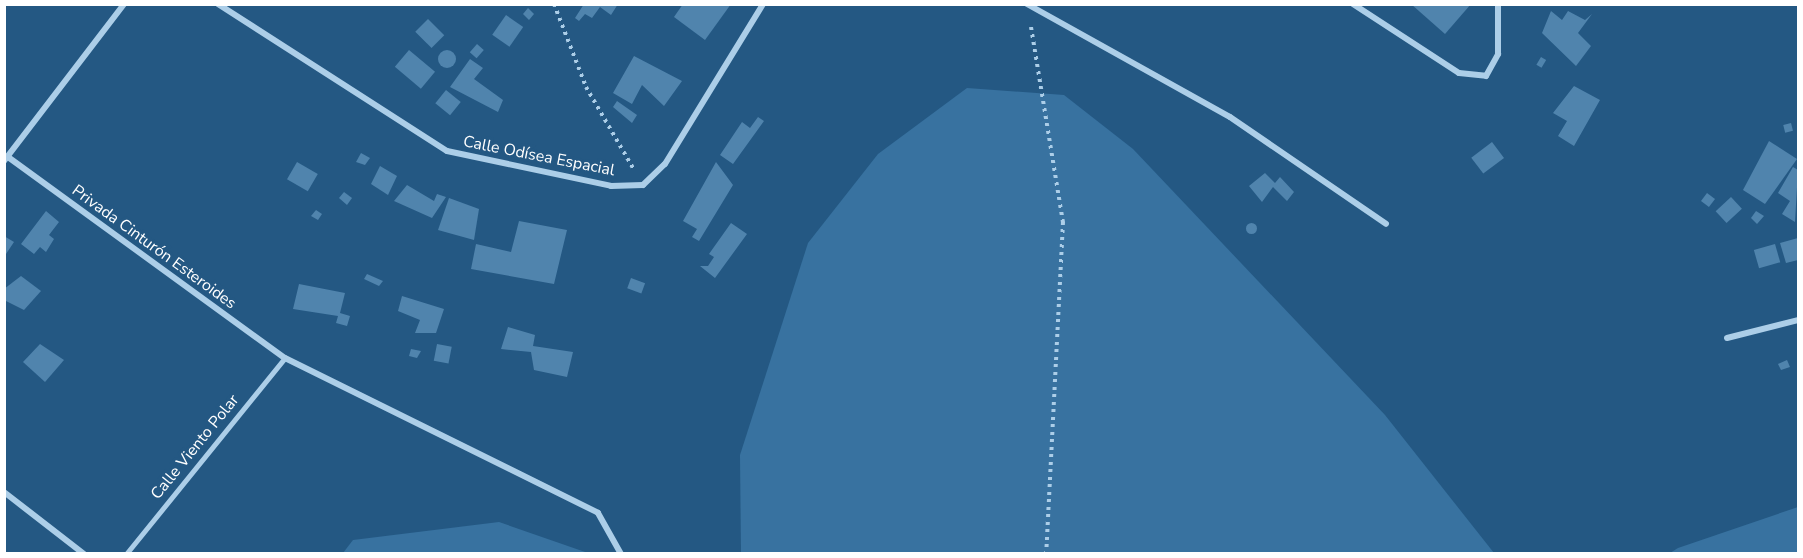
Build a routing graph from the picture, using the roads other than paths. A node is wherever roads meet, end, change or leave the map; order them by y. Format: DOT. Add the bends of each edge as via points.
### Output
graph roads {
  1 [pos="124,4"];
  2 [pos="218,4"];
  3 [pos="763,4"];
  4 [pos="1353,4"];
  5 [pos="1498,4"];
  6 [pos="1028,7"];
  7 [pos="6,159"];
  8 [pos="1386,224"];
  9 [pos="1798,320"];
  10 [pos="1727,338"];
  11 [pos="285,358"];
  12 [pos="4,492"];
  13 [pos="84,554"];
  14 [pos="126,554"];
  15 [pos="621,554"];
  1 -- 7 [label="street"];
  2 -- 3 [label="street, Calle Odísea Espacial" via="447,151 611,186 643,185 666,164"];
  4 -- 5 [label="street" via="1459,73 1486,76 1498,54"];
  6 -- 8 [label="street" via="1230,117"];
  7 -- 11 [label="street, Privada Cinturón Esteroides"];
  9 -- 10 [label="street"];
  11 -- 14 [label="street, Calle Viento Polar"];
  11 -- 15 [label="street, Privada Cinturón Esteroides" via="598,513"];
  12 -- 13 [label="street"];
}
